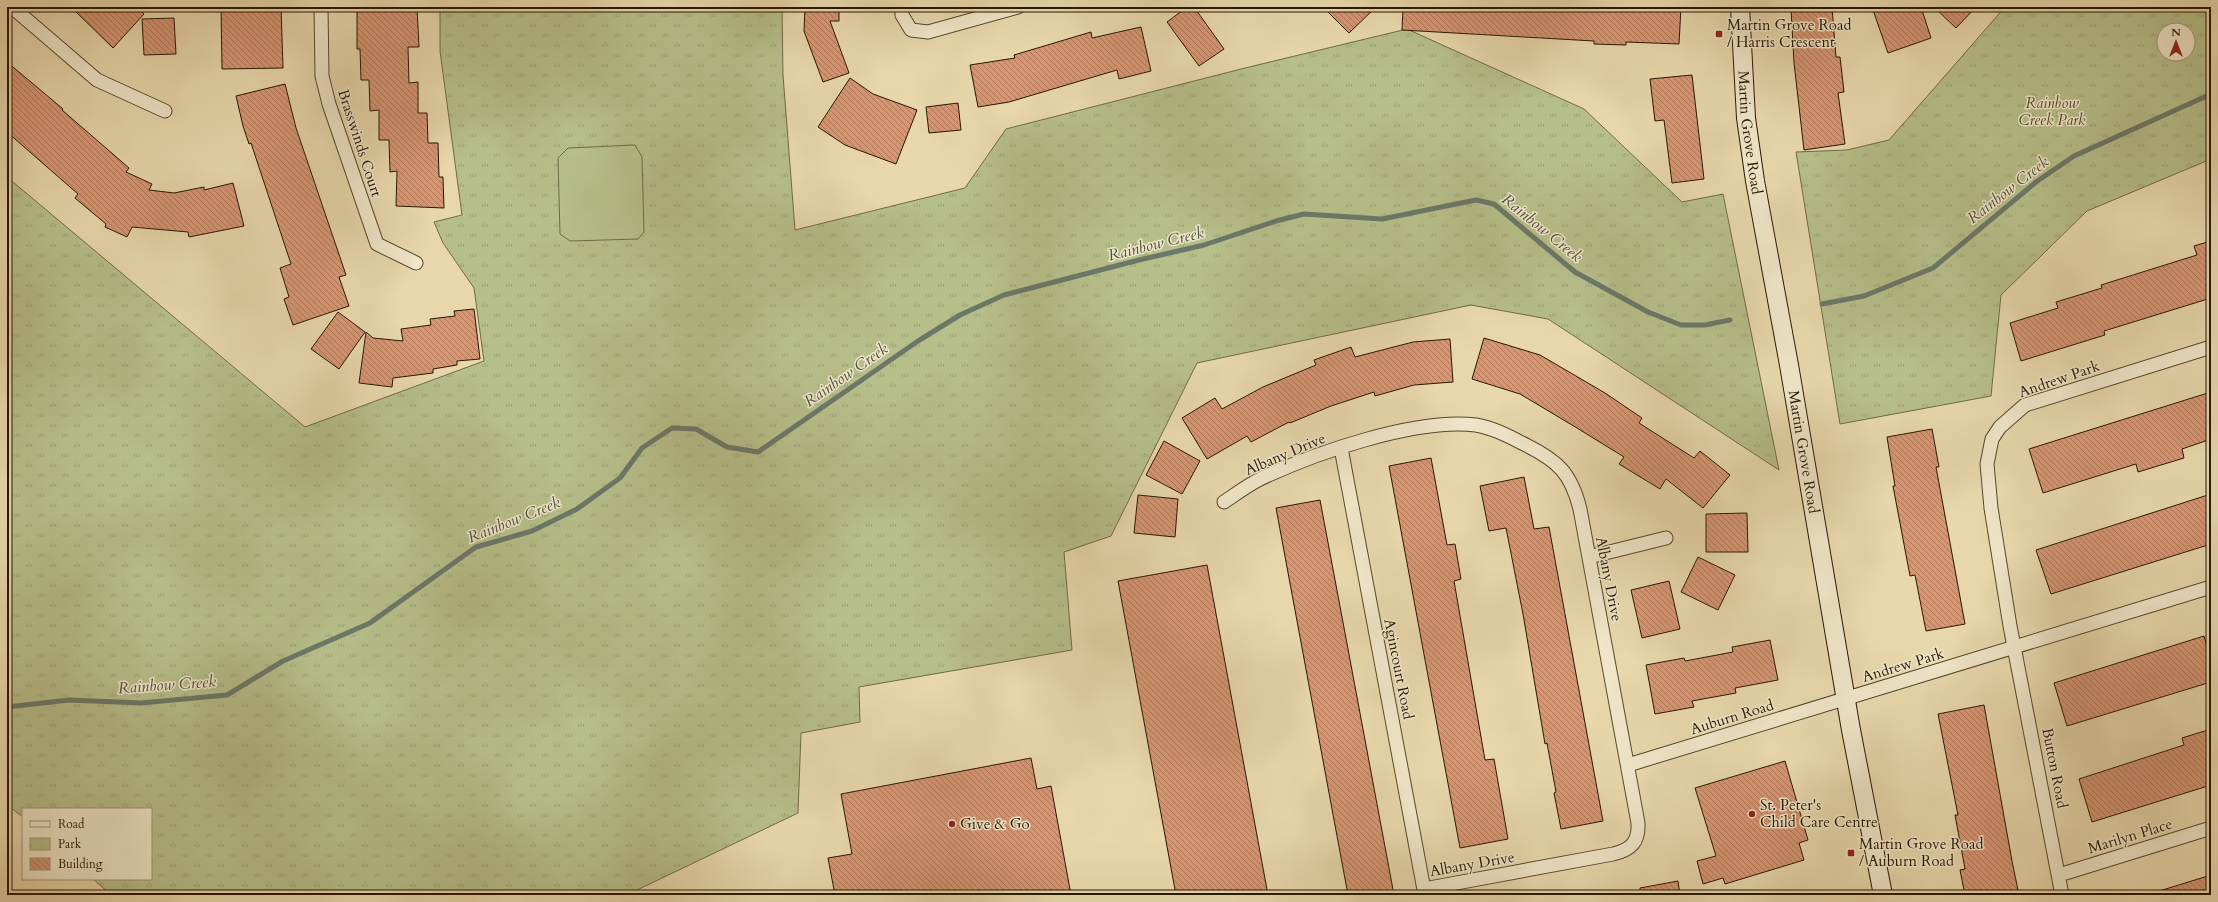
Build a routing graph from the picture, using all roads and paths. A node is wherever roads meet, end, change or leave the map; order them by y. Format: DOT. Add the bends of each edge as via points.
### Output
graph roads {
  1 [pos="12,7"];
  2 [pos="321,7"];
  3 [pos="902,7"];
  4 [pos="1018,7"];
  5 [pos="1740,7"];
  6 [pos="165,111"];
  7 [pos="416,263"];
  8 [pos="2211,346"];
  9 [pos="1341,448"];
  10 [pos="1224,502"];
  11 [pos="1666,538"];
  12 [pos="1589,557"];
  13 [pos="2211,587"];
  14 [pos="2015,647"];
  15 [pos="1846,699"];
  16 [pos="1628,765"];
  17 [pos="2211,828"];
  18 [pos="2059,875"];
  19 [pos="1424,892"];
  20 [pos="1883,895"];
  21 [pos="2062,895"];
  1 -- 6 [label="street" via="97,80"];
  2 -- 7 [label="street, Brasswinds Court" via="322,76 329,104 377,244"];
  3 -- 4 [label="street" via="902,15 911,30 928,32"];
  5 -- 15 [label="street, Martin Grove Road" via="1746,118 1755,181"];
  8 -- 14 [label="street, Andrew Park" via="2025,405 2000,427 1992,439 1986,476"];
  9 -- 10 [label="street, Albany Drive" via="1260,480"];
  9 -- 12 [label="street, Albany Drive" via="1384,435 1437,425 1477,426 1499,431 1547,457 1561,467 1569,478 1578,503"];
  9 -- 19 [label="street, Agincourt Road"];
  11 -- 12 [label="street"];
  12 -- 16 [label="street, Albany Drive"];
  13 -- 14 [label="street, Andrew Park"];
  14 -- 15 [label="street, Andrew Park"];
  14 -- 18 [label="street, Button Road"];
  15 -- 16 [label="street, Auburn Road"];
  15 -- 20 [label="street, Martin Grove Road"];
  16 -- 19 [label="street, Albany Drive" via="1638,832 1636,841 1628,849"];
  17 -- 18 [label="street, Marilyn Place"];
  18 -- 21 [label="street, Button Road"];
}
